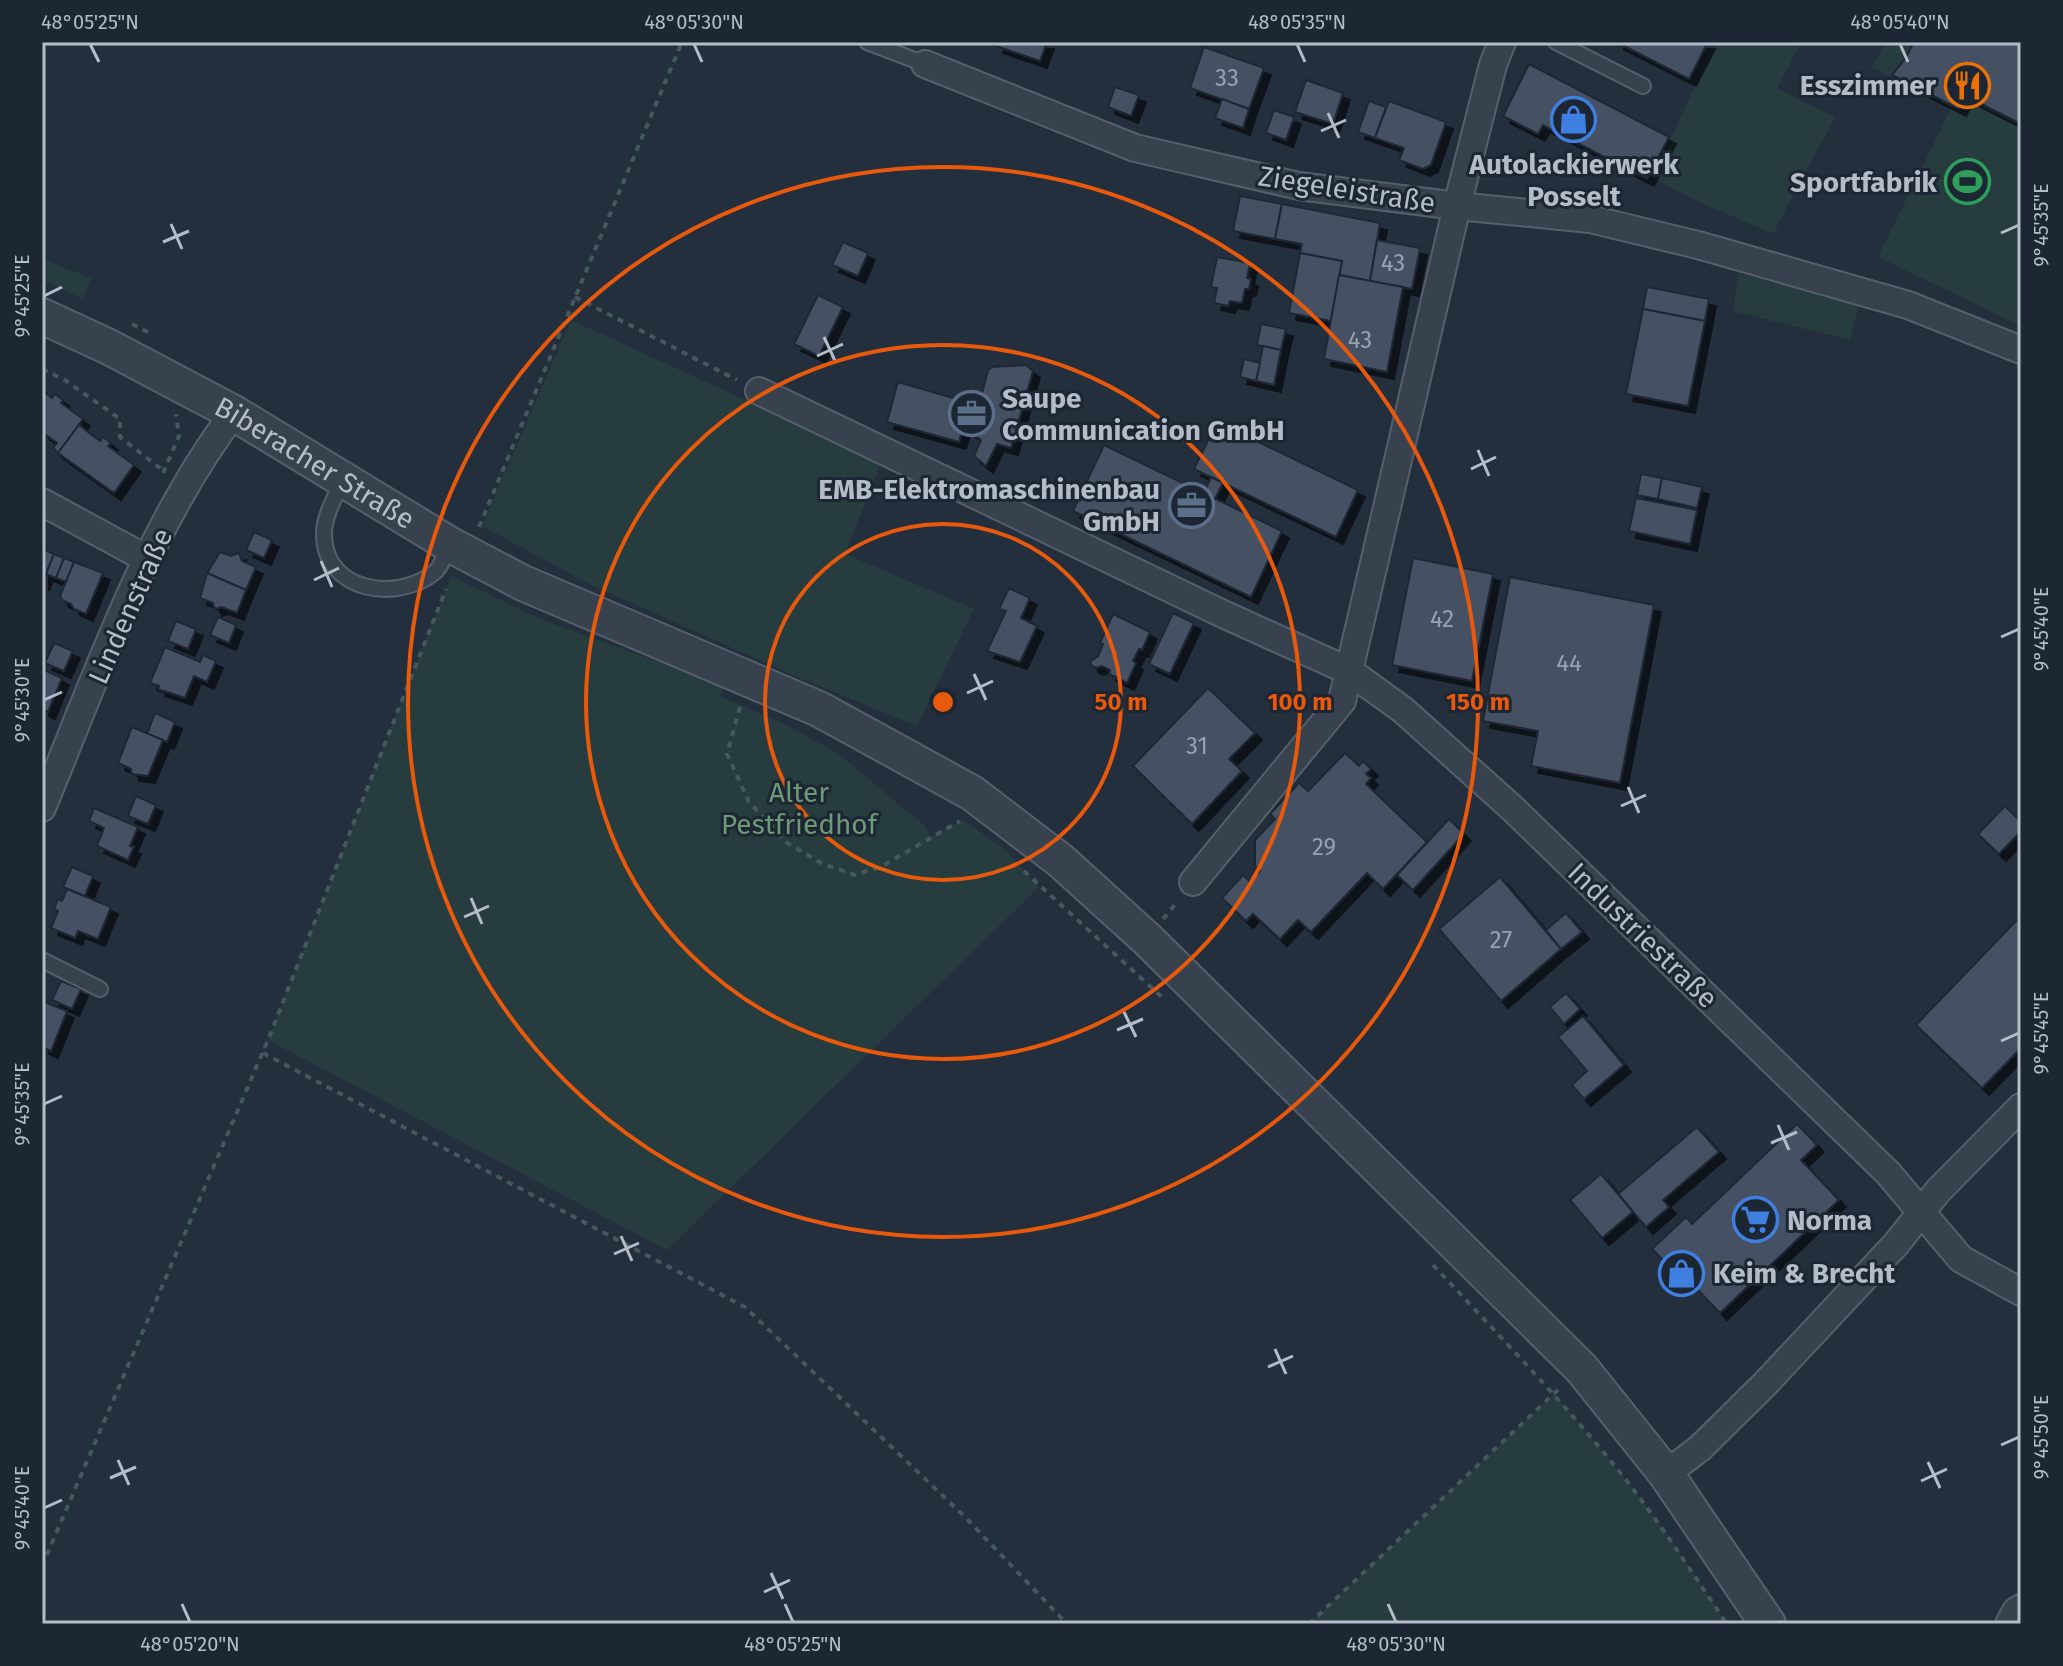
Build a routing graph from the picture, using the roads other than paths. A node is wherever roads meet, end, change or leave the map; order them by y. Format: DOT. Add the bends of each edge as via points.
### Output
graph roads {
  1 [pos="867,42"];
  2 [pos="1502,42"];
  3 [pos="1556,42"];
  4 [pos="925,64"];
  5 [pos="1643,86"];
  6 [pos="1457,206"];
  7 [pos="42,316"];
  8 [pos="2021,350"];
  9 [pos="759,391"];
  10 [pos="234,413"];
  11 [pos="344,481"];
  12 [pos="42,502"];
  13 [pos="147,559"];
  14 [pos="446,563"];
  15 [pos="1349,671"];
  16 [pos="42,808"];
  17 [pos="1193,882"];
  18 [pos="42,960"];
  19 [pos="100,989"];
  20 [pos="2021,1107"];
  21 [pos="1921,1214"];
  22 [pos="2021,1292"];
  23 [pos="1666,1474"];
  24 [pos="2021,1608"];
  25 [pos="1768,1624"];
  26 [pos="2009,1624"];
  1 -- 4 [label="lane, Ziegeleistraße"];
  2 -- 6 [label="street"];
  3 -- 5 [label="lane"];
  4 -- 6 [label="street, Ziegeleistraße" via="1135,148 1299,186"];
  6 -- 8 [label="street, Ziegeleistraße" via="1590,219 1698,245 1908,305"];
  6 -- 15 [label="street"];
  7 -- 10 [label="street, Biberacher Straße"];
  9 -- 15 [label="street, Industriestraße"];
  10 -- 11 [label="street, Biberacher Straße"];
  10 -- 13 [label="street, Lindenstraße"];
  11 -- 14 [label="street, Biberacher Straße"];
  11 -- 14 [label="lane" via="324,532 331,560 341,573 386,591 417,583"];
  12 -- 13 [label="street"];
  13 -- 16 [label="street, Lindenstraße"];
  14 -- 23 [label="street, Biberacher Straße" via="523,583 819,709 972,793 1061,861 1148,940 1582,1369"];
  15 -- 17 [label="street" via="1342,701"];
  15 -- 21 [label="street, Industriestraße" via="1403,710 1512,808 1888,1173"];
  18 -- 19 [label="lane"];
  20 -- 21 [label="street"];
  21 -- 22 [label="street, Industriestraße" via="1961,1259"];
  21 -- 23 [label="street" via="1765,1384"];
  23 -- 25 [label="street, Biberacher Straße"];
  24 -- 26 [label="street"];
}
